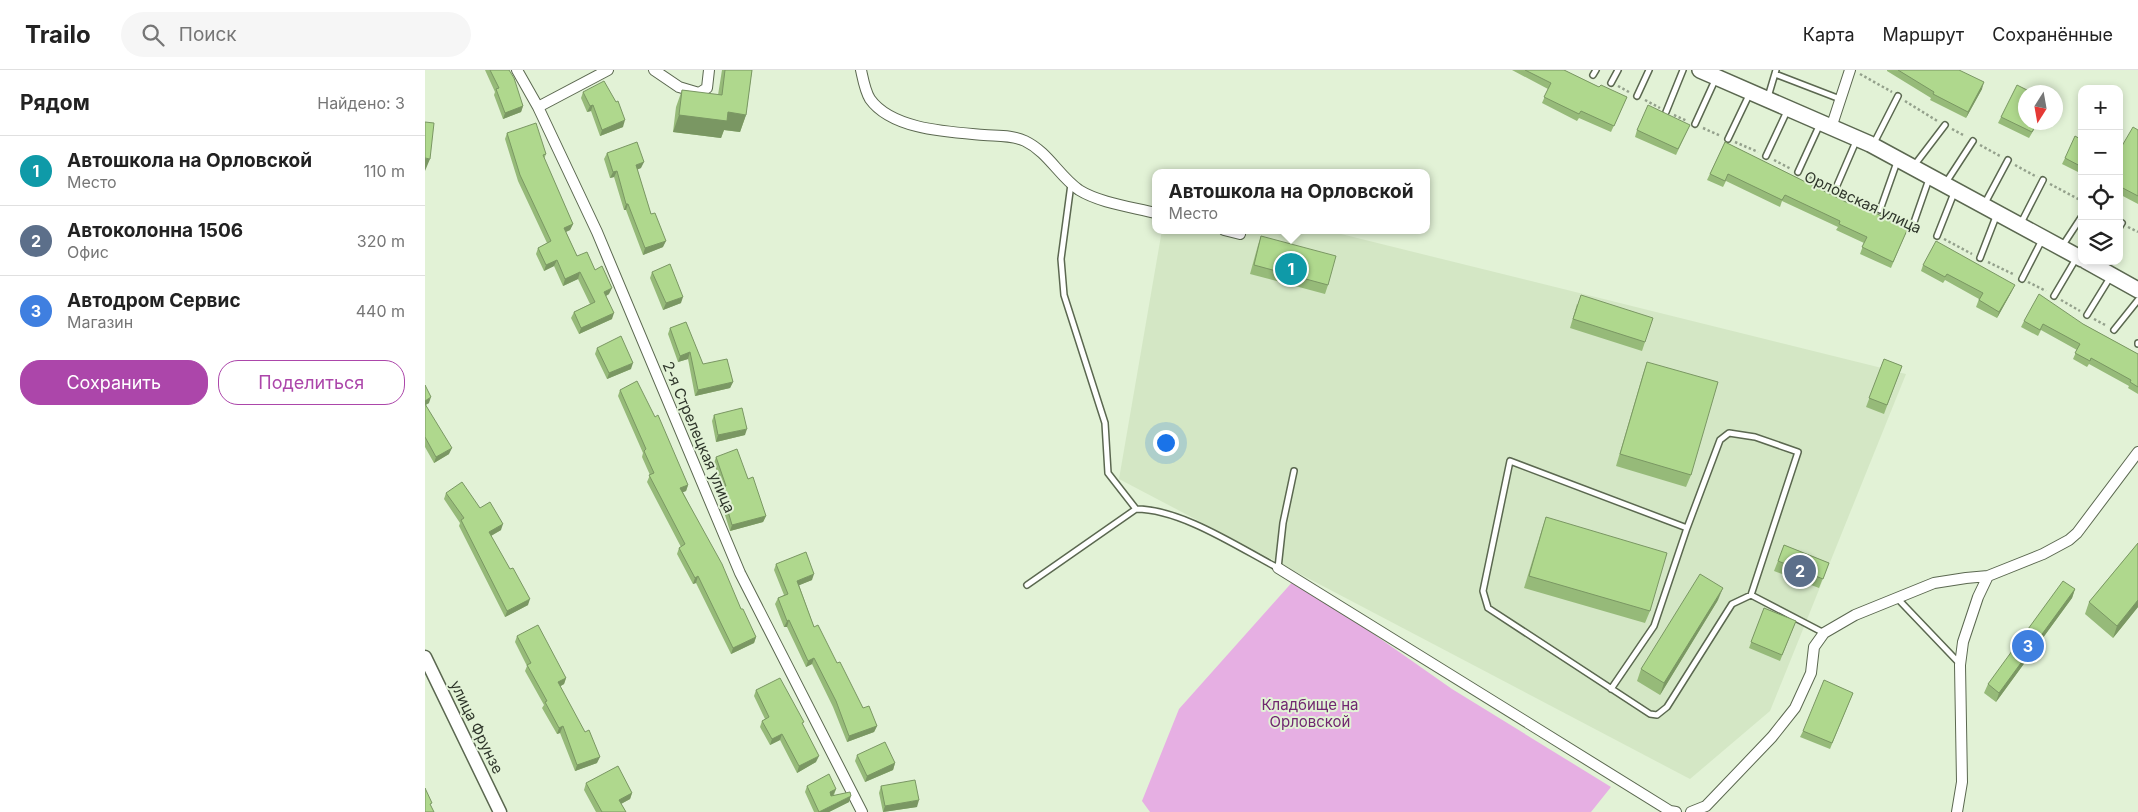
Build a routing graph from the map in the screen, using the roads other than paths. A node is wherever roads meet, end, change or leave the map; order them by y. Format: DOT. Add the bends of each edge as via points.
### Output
graph roads {
  1 [pos="517,70"];
  2 [pos="608,70"];
  3 [pos="654,70"];
  4 [pos="709,70"];
  5 [pos="861,70"];
  6 [pos="1618,70"];
  7 [pos="1649,70"];
  8 [pos="1683,70"];
  9 [pos="1699,70"];
  10 [pos="1850,70"];
  11 [pos="1775,72"];
  12 [pos="1720,75"];
  13 [pos="1611,83"];
  14 [pos="1750,92"];
  15 [pos="1637,96"];
  16 [pos="1898,96"];
  17 [pos="1767,100"];
  18 [pos="1840,100"];
  19 [pos="539,107"];
  20 [pos="1788,109"];
  21 [pos="1666,112"];
  22 [pos="1695,124"];
  23 [pos="1945,125"];
  24 [pos="1826,126"];
  25 [pos="1728,139"];
  26 [pos="1858,139"];
  27 [pos="1973,141"];
  28 [pos="1873,145"];
  29 [pos="1766,156"];
  30 [pos="1898,159"];
  31 [pos="2008,160"];
  32 [pos="1913,167"];
  33 [pos="1798,172"];
  34 [pos="1930,176"];
  35 [pos="2043,180"];
  36 [pos="1071,182"];
  37 [pos="1950,187"];
  38 [pos="1835,190"];
  39 [pos="1983,205"];
  40 [pos="1880,210"];
  41 [pos="1152,212"];
  42 [pos="1997,213"];
  43 [pos="2079,220"];
  44 [pos="1913,225"];
  45 [pos="2020,225"];
  46 [pos="1937,236"];
  47 [pos="2043,238"];
  48 [pos="2061,248"];
  49 [pos="2078,256"];
  50 [pos="1980,258"];
  51 [pos="2084,265"];
  52 [pos="2095,265"];
  53 [pos="2111,275"];
  54 [pos="2022,279"];
  55 [pos="2137,291"];
  56 [pos="2054,296"];
  57 [pos="2087,315"];
  58 [pos="2114,330"];
  59 [pos="2138,452"];
  60 [pos="1294,471"];
  61 [pos="1136,509"];
  62 [pos="1687,528"];
  63 [pos="1279,568"];
  64 [pos="1988,576"];
  65 [pos="1027,585"];
  66 [pos="1751,595"];
  67 [pos="1897,598"];
  68 [pos="1824,633"];
  69 [pos="425,657"];
  70 [pos="1961,665"];
  71 [pos="1611,689"];
  72 [pos="500,812"];
  73 [pos="862,812"];
  74 [pos="1676,812"];
  75 [pos="1691,812"];
  76 [pos="1957,812"];
  1 -- 19 [label="street, 2-я Стрелецкая улица"];
  2 -- 19 [label="street"];
  3 -- 4 [label="street" via="679,87 699,93 707,88"];
  5 -- 36 [label="street" via="869,98 883,112 931,130 1024,140 1037,148"];
  6 -- 13 [label="lane"];
  7 -- 15 [label="lane"];
  8 -- 21 [label="lane"];
  9 -- 12 [label="main road"];
  10 -- 18 [label="street"];
  11 -- 17 [label="lane"];
  11 -- 18 [label="lane"];
  12 -- 14 [label="main road"];
  12 -- 22 [label="lane"];
  14 -- 17 [label="main road"];
  14 -- 25 [label="lane"];
  16 -- 28 [label="lane"];
  17 -- 20 [label="main road"];
  18 -- 24 [label="street"];
  19 -- 73 [label="street, 2-я Стрелецкая улица" via="597,232 739,573"];
  20 -- 24 [label="main road"];
  20 -- 29 [label="lane"];
  23 -- 32 [label="lane"];
  24 -- 26 [label="main road"];
  24 -- 33 [label="lane"];
  26 -- 28 [label="main road"];
  26 -- 38 [label="lane"];
  27 -- 37 [label="lane"];
  28 -- 30 [label="main road"];
  30 -- 32 [label="main road"];
  30 -- 40 [label="lane"];
  31 -- 39 [label="lane"];
  32 -- 34 [label="main road"];
  34 -- 37 [label="main road"];
  34 -- 44 [label="lane"];
  35 -- 45 [label="lane"];
  36 -- 41 [label="street" via="1079,190 1095,196"];
  36 -- 61 [label="lane" via="1061,259 1064,295 1105,423 1108,473"];
  37 -- 39 [label="main road"];
  37 -- 46 [label="lane"];
  39 -- 42 [label="main road"];
  42 -- 45 [label="main road"];
  42 -- 50 [label="lane"];
  43 -- 48 [label="lane"];
  45 -- 47 [label="main road"];
  47 -- 48 [label="main road"];
  47 -- 54 [label="lane"];
  48 -- 49 [label="main road"];
  51 -- 56 [label="lane"];
  52 -- 53 [label="main road"];
  53 -- 55 [label="main road"];
  53 -- 57 [label="lane"];
  55 -- 58 [label="lane"];
  59 -- 64 [label="street" via="2069,540"];
  60 -- 63 [label="lane" via="1283,523"];
  61 -- 63 [label="lane" via="1152,509 1177,516"];
  61 -- 65 [label="lane"];
  62 -- 66 [label="lane" via="1720,440 1729,433 1755,437 1798,452"];
  62 -- 71 [label="lane" via="1654,626"];
  62 -- 71 [label="lane" via="1510,461 1483,591 1488,608"];
  63 -- 74 [label="street"];
  64 -- 67 [label="street" via="1934,584"];
  64 -- 70 [label="street" via="1963,642"];
  66 -- 68 [label="lane"];
  66 -- 71 [label="lane" via="1732,604 1667,707 1657,715 1650,714"];
  67 -- 68 [label="street" via="1855,615"];
  67 -- 70 [label="lane"];
  68 -- 75 [label="street" via="1814,646 1813,664 1805,690 1785,723 1706,806"];
  69 -- 72 [label="street, улица Фрунзе"];
  70 -- 76 [label="street" via="1962,782"];
}
